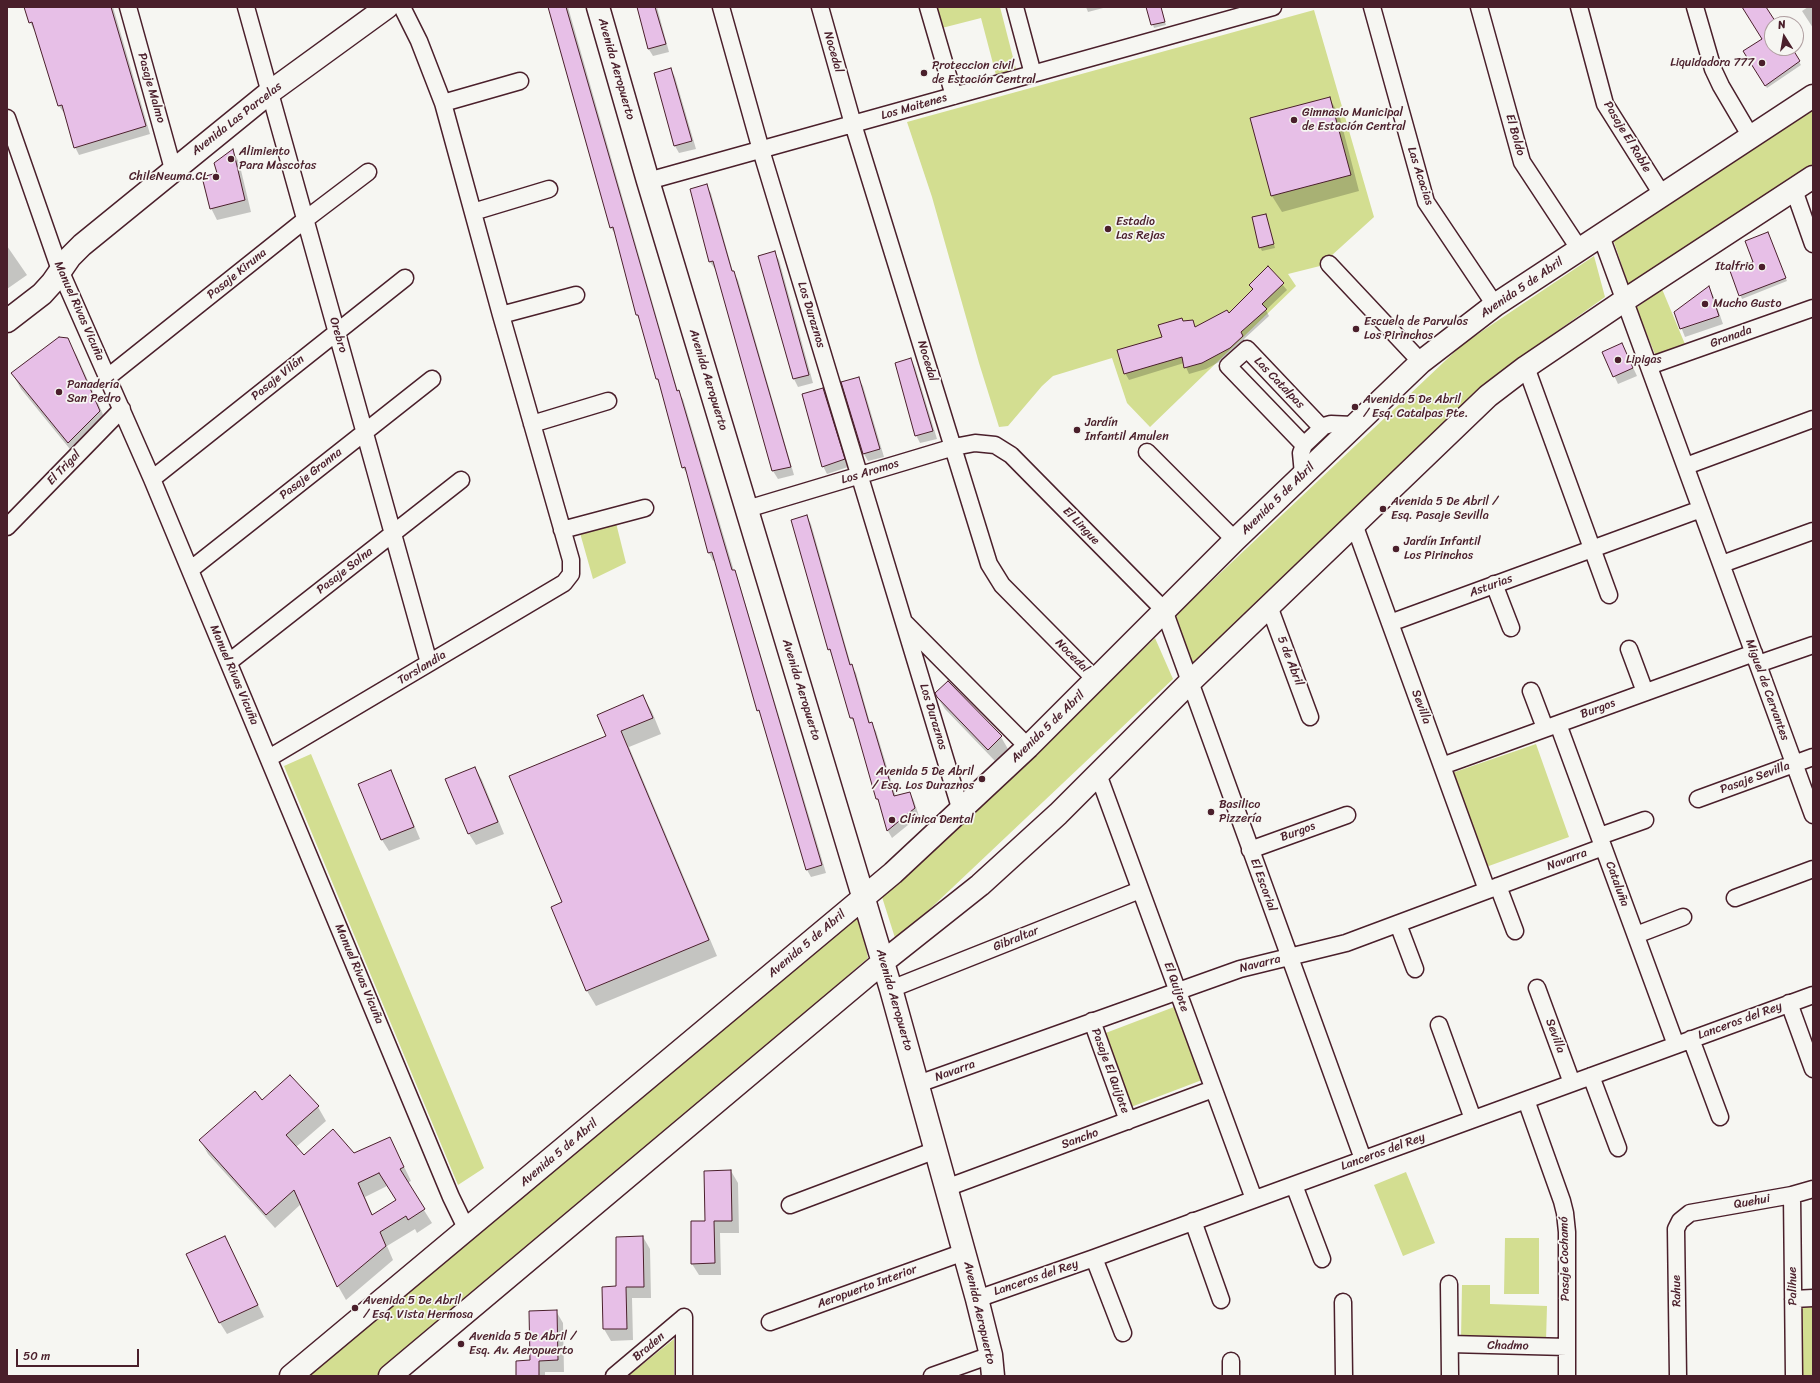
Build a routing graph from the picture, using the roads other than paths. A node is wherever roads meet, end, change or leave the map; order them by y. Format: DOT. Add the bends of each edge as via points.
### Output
graph roads {
  1 [pos="128,7"];
  2 [pos="246,7"];
  3 [pos="387,7"];
  4 [pos="402,7"];
  5 [pos="598,7"];
  6 [pos="721,7"];
  7 [pos="820,7"];
  8 [pos="928,7"];
  9 [pos="1015,7"];
  10 [pos="1273,7"];
  11 [pos="1372,7"];
  12 [pos="1479,7"];
  13 [pos="1579,7"];
  14 [pos="1695,7"];
  15 [pos="1034,74"];
  16 [pos="520,81"];
  17 [pos="270,92"];
  18 [pos="954,96"];
  19 [pos="1813,96"];
  20 [pos="443,103"];
  21 [pos="7,118"];
  22 [pos="853,124"];
  23 [pos="1751,137"];
  24 [pos="761,150"];
  25 [pos="173,169"];
  26 [pos="368,172"];
  27 [pos="1813,177"];
  28 [pos="648,181"];
  29 [pos="549,190"];
  30 [pos="1794,190"];
  31 [pos="1663,196"];
  32 [pos="473,212"];
  33 [pos="306,219"];
  34 [pos="1601,236"];
  35 [pos="1813,244"];
  36 [pos="1580,250"];
  37 [pos="1329,264"];
  38 [pos="60,270"];
  39 [pos="405,278"];
  40 [pos="576,295"];
  41 [pos="1625,300"];
  42 [pos="1495,305"];
  43 [pos="1813,308"];
  44 [pos="501,315"];
  45 [pos="7,321"];
  46 [pos="337,331"];
  47 [pos="1421,362"];
  48 [pos="1649,366"];
  49 [pos="1526,367"];
  50 [pos="108,377"];
  51 [pos="432,379"];
  52 [pos="608,401"];
  53 [pos="122,409"];
  54 [pos="1813,419"];
  55 [pos="532,424"];
  56 [pos="1353,425"];
  57 [pos="1322,428"];
  58 [pos="365,432"];
  59 [pos="1304,444"];
  60 [pos="994,445"];
  61 [pos="954,447"];
  62 [pos="1147,452"];
  63 [pos="1686,466"];
  64 [pos="1303,474"];
  65 [pos="859,475"];
  66 [pos="152,479"];
  67 [pos="461,480"];
  68 [pos="644,508"];
  69 [pos="747,509"];
  70 [pos="1701,509"];
  71 [pos="1354,524"];
  72 [pos="7,527"];
  73 [pos="562,530"];
  74 [pos="1813,531"];
  75 [pos="394,532"];
  76 [pos="1236,540"];
  77 [pos="1592,549"];
  78 [pos="1722,564"];
  79 [pos="190,570"];
  80 [pos="1494,584"];
  81 [pos="1609,595"];
  82 [pos="1269,606"];
  83 [pos="1164,610"];
  84 [pos="904,622"];
  85 [pos="1390,623"];
  86 [pos="1511,628"];
  87 [pos="1813,644"];
  88 [pos="1629,649"];
  89 [pos="1756,658"];
  90 [pos="228,662"];
  91 [pos="429,663"];
  92 [pos="1096,680"];
  93 [pos="1189,683"];
  94 [pos="1531,691"];
  95 [pos="1645,692"];
  96 [pos="1310,716"];
  97 [pos="1552,726"];
  98 [pos="1028,747"];
  99 [pos="1813,757"];
  100 [pos="269,758"];
  101 [pos="1794,764"];
  102 [pos="1442,766"];
  103 [pos="1098,774"];
  104 [pos="1698,799"];
  105 [pos="961,811"];
  106 [pos="1346,815"];
  107 [pos="1813,815"];
  108 [pos="1645,820"];
  109 [pos="1602,841"];
  110 [pos="1250,850"];
  111 [pos="852,858"];
  112 [pos="1813,869"];
  113 [pos="893,873"];
  114 [pos="1492,888"];
  115 [pos="1140,890"];
  116 [pos="864,897"];
  117 [pos="1735,898"];
  118 [pos="1683,917"];
  119 [pos="1398,924"];
  120 [pos="1515,931"];
  121 [pos="1636,935"];
  122 [pos="1289,956"];
  123 [pos="884,962"];
  124 [pos="1415,969"];
  125 [pos="1537,988"];
  126 [pos="891,989"];
  127 [pos="1177,990"];
  128 [pos="1813,995"];
  129 [pos="1789,1003"];
  130 [pos="1092,1021"];
  131 [pos="1439,1025"];
  132 [pos="1691,1039"];
  133 [pos="1676,1045"];
  134 [pos="1813,1069"];
  135 [pos="1591,1076"];
  136 [pos="1572,1083"];
  137 [pos="918,1084"];
  138 [pos="1213,1089"];
  139 [pos="1526,1100"];
  140 [pos="1720,1117"];
  141 [pos="1473,1119"];
  142 [pos="1128,1121"];
  143 [pos="1618,1148"];
  144 [pos="936,1150"];
  145 [pos="1363,1159"];
  146 [pos="1294,1185"];
  147 [pos="946,1188"];
  148 [pos="1813,1189"];
  149 [pos="1792,1195"];
  150 [pos="1254,1199"];
  151 [pos="790,1205"];
  152 [pos="1690,1212"];
  153 [pos="1194,1221"];
  154 [pos="467,1230"];
  155 [pos="964,1252"];
  156 [pos="1094,1258"];
  157 [pos="1322,1259"];
  158 [pos="1449,1284"];
  159 [pos="1813,1298"];
  160 [pos="977,1299"];
  161 [pos="1793,1299"];
  162 [pos="1221,1300"];
  163 [pos="1344,1302"];
  164 [pos="770,1322"];
  165 [pos="1123,1333"];
  166 [pos="1450,1344"];
  167 [pos="1567,1347"];
  168 [pos="991,1355"];
  169 [pos="292,1376"];
  170 [pos="390,1376"];
  171 [pos="614,1376"];
  172 [pos="684,1376"];
  173 [pos="932,1376"];
  174 [pos="993,1376"];
  175 [pos="1344,1376"];
  176 [pos="1450,1376"];
  177 [pos="1567,1376"];
  178 [pos="1678,1376"];
  179 [pos="1794,1376"];
  1 -- 25 [label="street, Pasaje Malmo"];
  2 -- 17 [label="street, Orebro"];
  3 -- 17 [label="main road, Avenida Las Parcelas"];
  4 -- 20 [label="street" via="419,41"];
  5 -- 28 [label="main road, Avenida Aeropuerto"];
  6 -- 24 [label="street, Los Duraznos"];
  7 -- 22 [label="street, Nocedal"];
  8 -- 18 [label="street"];
  9 -- 15 [label="street"];
  10 -- 15 [label="street, Los Maitenes"];
  11 -- 42 [label="street, Las Acacias" via="1426,202"];
  12 -- 36 [label="street, El Boldo" via="1522,162"];
  13 -- 31 [label="street, Pasaje El Roble" via="1605,104"];
  14 -- 23 [label="street" via="1713,69"];
  15 -- 18 [label="street, Los Maitenes"];
  16 -- 20 [label="street"];
  17 -- 25 [label="main road, Avenida Las Parcelas"];
  17 -- 33 [label="street, Orebro"];
  18 -- 22 [label="street, Los Maitenes"];
  19 -- 23 [label="main road, Avenida 5 de Abril"];
  20 -- 32 [label="street"];
  21 -- 38 [label="street, Manuel Rivas Vicuña"];
  22 -- 24 [label="street, Los Maitenes"];
  22 -- 61 [label="street, Nocedal"];
  23 -- 31 [label="main road, Avenida 5 de Abril"];
  24 -- 28 [label="street, Los Maitenes"];
  24 -- 65 [label="street, Los Duraznos"];
  25 -- 38 [label="main road, Avenida Las Parcelas" via="82,245"];
  26 -- 33 [label="street, Pasaje Kiruna"];
  27 -- 30 [label="main road"];
  28 -- 69 [label="main road, Avenida Aeropuerto"];
  29 -- 32 [label="street"];
  30 -- 35 [label="street"];
  30 -- 41 [label="main road"];
  31 -- 34 [label="main road, Avenida 5 de Abril"];
  32 -- 44 [label="street"];
  33 -- 46 [label="street, Orebro"];
  33 -- 50 [label="street, Pasaje Kiruna"];
  34 -- 36 [label="main road, Avenida 5 de Abril"];
  34 -- 41 [label="street, Miguel de Cervantes"];
  36 -- 42 [label="main road, Avenida 5 de Abril"];
  37 -- 47 [label="street"];
  38 -- 45 [label="main road, Avenida Las Parcelas" via="42,294"];
  38 -- 50 [label="street, Manuel Rivas Vicuña"];
  39 -- 46 [label="street, Pasaje Vilán"];
  40 -- 44 [label="street"];
  41 -- 48 [label="street, Miguel de Cervantes"];
  41 -- 49 [label="main road"];
  42 -- 47 [label="main road, Avenida 5 de Abril"];
  43 -- 48 [label="street, Granada"];
  44 -- 55 [label="street"];
  46 -- 58 [label="street, Orebro"];
  46 -- 66 [label="street, Pasaje Vilán"];
  47 -- 56 [label="main road, Avenida 5 de Abril"];
  48 -- 63 [label="street, Miguel de Cervantes"];
  49 -- 71 [label="main road" via="1473,410"];
  49 -- 77 [label="street"];
  50 -- 53 [label="street, Manuel Rivas Vicuña"];
  51 -- 58 [label="street, Pasaje Granna"];
  52 -- 55 [label="street"];
  53 -- 66 [label="street, Manuel Rivas Vicuña"];
  53 -- 72 [label="street, El Trigal"];
  54 -- 63 [label="street"];
  55 -- 73 [label="street"];
  56 -- 57 [label="street" via="1331,424"];
  56 -- 64 [label="main road, Avenida 5 de Abril"];
  57 -- 59 [label="street"];
  57 -- 59 [label="street, Las Catalpas" via="1247,349 1228,366"];
  58 -- 75 [label="street, Orebro"];
  58 -- 79 [label="street, Pasaje Granna"];
  59 -- 64 [label="street" via="1301,454"];
  60 -- 61 [label="street, Los Aromos" via="975,443"];
  60 -- 83 [label="street, El Lingue" via="1011,455"];
  61 -- 65 [label="street, Los Aromos"];
  61 -- 92 [label="street, Nocedal" via="994,574"];
  62 -- 76 [label="street"];
  63 -- 70 [label="street, Miguel de Cervantes"];
  64 -- 76 [label="main road, Avenida 5 de Abril"];
  65 -- 69 [label="street, Los Aromos"];
  65 -- 84 [label="street, Los Duraznos"];
  66 -- 79 [label="street, Manuel Rivas Vicuña"];
  67 -- 75 [label="street, Pasaje Solna"];
  68 -- 73 [label="street"];
  69 -- 111 [label="main road, Avenida Aeropuerto"];
  70 -- 77 [label="street, Asturias"];
  70 -- 78 [label="street, Miguel de Cervantes"];
  71 -- 82 [label="main road"];
  71 -- 85 [label="street, Sevilla"];
  73 -- 91 [label="street, Torslandia" via="572,567 571,574 564,583"];
  74 -- 78 [label="street"];
  75 -- 90 [label="street, Pasaje Solna"];
  75 -- 91 [label="street, Orebro"];
  76 -- 83 [label="main road, Avenida 5 de Abril"];
  77 -- 80 [label="street, Asturias"];
  77 -- 81 [label="street"];
  78 -- 89 [label="street, Miguel de Cervantes"];
  79 -- 90 [label="street, Manuel Rivas Vicuña"];
  80 -- 85 [label="street, Asturias"];
  80 -- 86 [label="street"];
  82 -- 93 [label="main road"];
  82 -- 96 [label="street, 5 de Abril"];
  83 -- 92 [label="main road, Avenida 5 de Abril"];
  83 -- 93 [label="street, El Escorial"];
  84 -- 98 [label="street, Los Duraznos"];
  84 -- 105 [label="street, Los Duraznos"];
  85 -- 102 [label="street, Sevilla"];
  87 -- 89 [label="street, Burgos"];
  88 -- 95 [label="street"];
  89 -- 95 [label="street, Burgos"];
  89 -- 101 [label="street, Miguel de Cervantes"];
  90 -- 100 [label="street, Manuel Rivas Vicuña"];
  91 -- 100 [label="street, Torslandia"];
  92 -- 98 [label="main road, Avenida 5 de Abril"];
  93 -- 103 [label="main road"];
  93 -- 110 [label="street, El Escorial"];
  94 -- 97 [label="street, Cataluña"];
  95 -- 97 [label="street, Burgos"];
  97 -- 102 [label="street, Burgos"];
  97 -- 109 [label="street, Cataluña"];
  98 -- 105 [label="main road, Avenida 5 de Abril"];
  99 -- 101 [label="street, Pasaje Sevilla"];
  100 -- 154 [label="street, Manuel Rivas Vicuña" via="448,1190"];
  101 -- 104 [label="street, Pasaje Sevilla"];
  101 -- 107 [label="street, Miguel de Cervantes"];
  102 -- 114 [label="street, Sevilla"];
  103 -- 115 [label="street, El Quijote"];
  103 -- 123 [label="main road" via="980,885"];
  105 -- 113 [label="main road, Avenida 5 de Abril"];
  106 -- 110 [label="street, Burgos"];
  108 -- 109 [label="street, Navarra"];
  109 -- 114 [label="street, Navarra"];
  109 -- 121 [label="street, Cataluña"];
  110 -- 122 [label="street, El Escorial"];
  111 -- 113 [label="main road" via="866,866"];
  111 -- 116 [label="main road, Avenida Aeropuerto"];
  112 -- 117 [label="street"];
  113 -- 116 [label="main road, Avenida 5 de Abril"];
  114 -- 119 [label="street, Navarra"];
  114 -- 120 [label="street, Sevilla"];
  115 -- 126 [label="street, Gibraltar"];
  115 -- 127 [label="street, El Quijote"];
  116 -- 123 [label="main road, Avenida Aeropuerto"];
  116 -- 154 [label="main road, Avenida 5 de Abril"];
  118 -- 121 [label="street"];
  119 -- 122 [label="street, Navarra" via="1336,947"];
  119 -- 124 [label="street"];
  121 -- 133 [label="street, Cataluña"];
  122 -- 127 [label="street, Navarra" via="1240,968"];
  122 -- 145 [label="street, El Escorial"];
  123 -- 126 [label="main road, Avenida Aeropuerto"];
  123 -- 170 [label="main road"];
  125 -- 136 [label="street, Sevilla"];
  126 -- 137 [label="main road, Avenida Aeropuerto"];
  127 -- 130 [label="street, Navarra"];
  127 -- 138 [label="street, El Quijote"];
  128 -- 129 [label="street, Lanceros del Rey"];
  129 -- 132 [label="street, Lanceros del Rey"];
  129 -- 134 [label="street, Lanceros del Rey"];
  130 -- 137 [label="street, Navarra"];
  130 -- 142 [label="street, Pasaje El Quijote"];
  131 -- 141 [label="street"];
  132 -- 133 [label="street, Lanceros del Rey"];
  132 -- 140 [label="street, Lanceros del Rey"];
  133 -- 135 [label="street, Lanceros del Rey"];
  135 -- 136 [label="street, Lanceros del Rey"];
  135 -- 143 [label="street"];
  136 -- 139 [label="street, Lanceros del Rey"];
  137 -- 144 [label="main road, Avenida Aeropuerto"];
  138 -- 142 [label="street, Sancho"];
  138 -- 150 [label="street, El Quijote"];
  139 -- 141 [label="street, Lanceros del Rey"];
  139 -- 167 [label="street, Pasaje Cochamó" via="1565,1213"];
  141 -- 145 [label="street, Lanceros del Rey"];
  142 -- 147 [label="street, Sancho"];
  144 -- 147 [label="main road, Avenida Aeropuerto"];
  144 -- 151 [label="street"];
  145 -- 146 [label="street, Lanceros del Rey"];
  146 -- 150 [label="street, Lanceros del Rey"];
  146 -- 157 [label="street"];
  147 -- 155 [label="main road, Avenida Aeropuerto"];
  148 -- 149 [label="street, Quehui"];
  149 -- 152 [label="street, Quehui"];
  149 -- 161 [label="street, Palihue"];
  150 -- 153 [label="street, Lanceros del Rey"];
  152 -- 178 [label="street, Rahue" via="1676,1229"];
  153 -- 156 [label="street, Lanceros del Rey"];
  153 -- 162 [label="street"];
  154 -- 169 [label="main road, Avenida 5 de Abril"];
  155 -- 160 [label="main road, Avenida Aeropuerto"];
  155 -- 164 [label="street, Aeropuerto Interior"];
  156 -- 160 [label="street, Lanceros del Rey"];
  156 -- 165 [label="street, Lanceros del Rey"];
  158 -- 166 [label="street"];
  159 -- 161 [label="street"];
  160 -- 168 [label="main road, Avenida Aeropuerto"];
  161 -- 179 [label="street, Palihue"];
  163 -- 175 [label="street"];
  166 -- 167 [label="street, Chadmo"];
  166 -- 176 [label="street"];
  167 -- 177 [label="street, Pasaje Cochamó"];
  168 -- 173 [label="street"];
  168 -- 174 [label="main road, Avenida Aeropuerto"];
  171 -- 172 [label="street, Braden" via="684,1317"];
}
